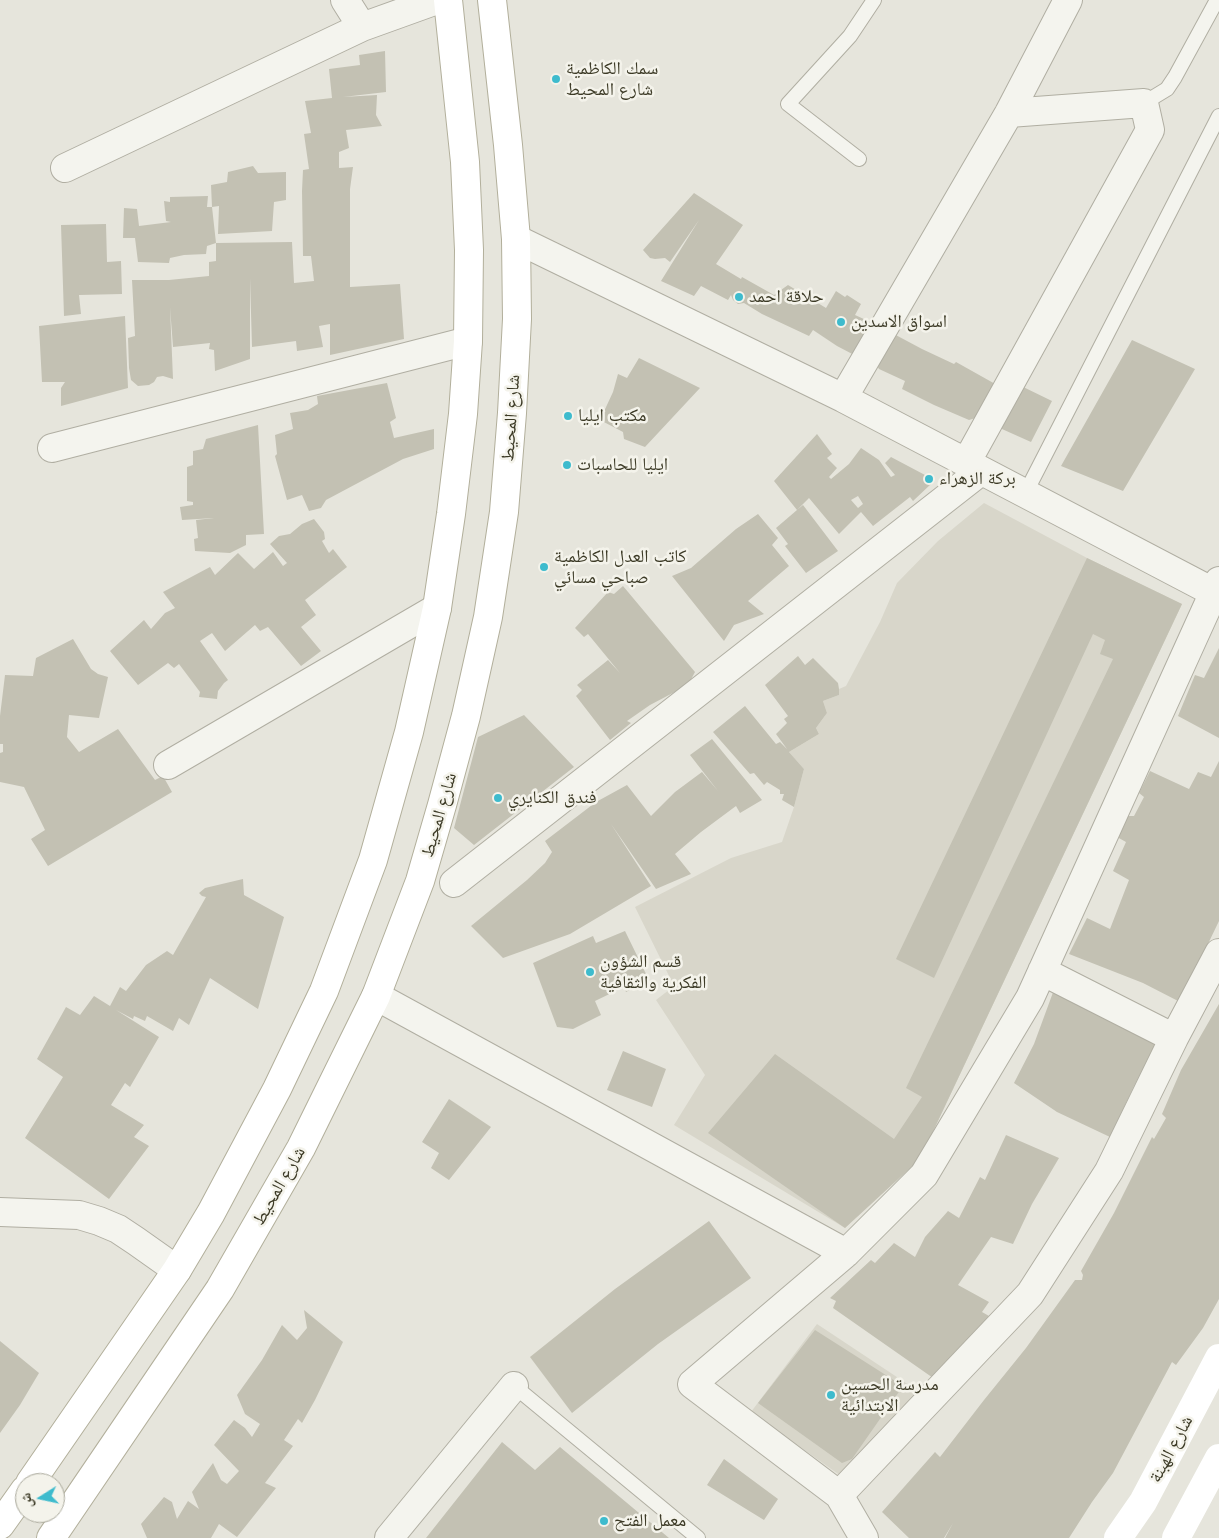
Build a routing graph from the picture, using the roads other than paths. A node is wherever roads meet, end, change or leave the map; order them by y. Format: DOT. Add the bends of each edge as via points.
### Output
graph roads {
  1 [pos="345,0"];
  2 [pos="437,0"];
  3 [pos="448,0"];
  4 [pos="492,0"];
  5 [pos="874,0"];
  6 [pos="1068,0"];
  7 [pos="1217,0"];
  8 [pos="362,27"];
  9 [pos="1144,103"];
  10 [pos="1009,113"];
  11 [pos="1219,116"];
  12 [pos="859,159"];
  13 [pos="65,168"];
  14 [pos="516,239"];
  15 [pos="468,341"];
  16 [pos="843,398"];
  17 [pos="52,448"];
  18 [pos="974,467"];
  19 [pos="1025,494"];
  20 [pos="1217,590"];
  21 [pos="437,608"];
  22 [pos="168,765"];
  23 [pos="454,883"];
  24 [pos="1219,953"];
  25 [pos="1042,972"];
  26 [pos="376,996"];
  27 [pos="1174,1038"];
  28 [pos="0,1212"];
  29 [pos="846,1253"];
  30 [pos="177,1270"];
  31 [pos="1219,1358"];
  32 [pos="514,1386"];
  33 [pos="1219,1458"];
  34 [pos="37,1473"];
  35 [pos="839,1495"];
  36 [pos="15,1504"];
  37 [pos="0,1525"];
  38 [pos="51,1538"];
  39 [pos="389,1538"];
  40 [pos="698,1538"];
  41 [pos="864,1538"];
  42 [pos="1118,1538"];
  43 [pos="1176,1538"];
  1 -- 8 [label="street"];
  2 -- 8 [label="street"];
  3 -- 15 [label="main road" via="465,162 469,250"];
  4 -- 14 [label="main road, شارع المحيط"];
  5 -- 12 [label="lane" via="850,36 788,104"];
  6 -- 10 [label="street"];
  7 -- 9 [label="lane" via="1167,89"];
  8 -- 13 [label="street"];
  9 -- 10 [label="street"];
  9 -- 18 [label="street" via="1150,130"];
  10 -- 16 [label="street"];
  11 -- 19 [label="lane"];
  14 -- 16 [label="street"];
  14 -- 26 [label="main road, شارع المحيط" via="517,318 512,413 504,512 488,617 466,716 420,881"];
  15 -- 17 [label="street"];
  15 -- 21 [label="main road" via="462,423"];
  16 -- 18 [label="street"];
  18 -- 19 [label="street"];
  18 -- 23 [label="street"];
  19 -- 20 [label="street"];
  20 -- 25 [label="street"];
  21 -- 22 [label="street"];
  21 -- 30 [label="main road" via="409,732 373,860 324,991 277,1089"];
  24 -- 27 [label="street"];
  25 -- 27 [label="street"];
  25 -- 29 [label="street" via="1030,998 924,1175"];
  26 -- 29 [label="street"];
  26 -- 38 [label="main road, شارع المحيط" via="301,1148 220,1288"];
  27 -- 35 [label="street" via="1109,1171 1030,1294"];
  28 -- 30 [label="street" via="79,1215 99,1220 124,1233"];
  29 -- 35 [label="street" via="692,1384"];
  30 -- 34 [label="main road"];
  31 -- 42 [label="main road, شارع الهبنة" via="1143,1502"];
  32 -- 39 [label="street"];
  32 -- 40 [label="lane"];
  33 -- 43 [label="main road"];
  35 -- 41 [label="street"];
  36 -- 37 [label="main road"];
}
